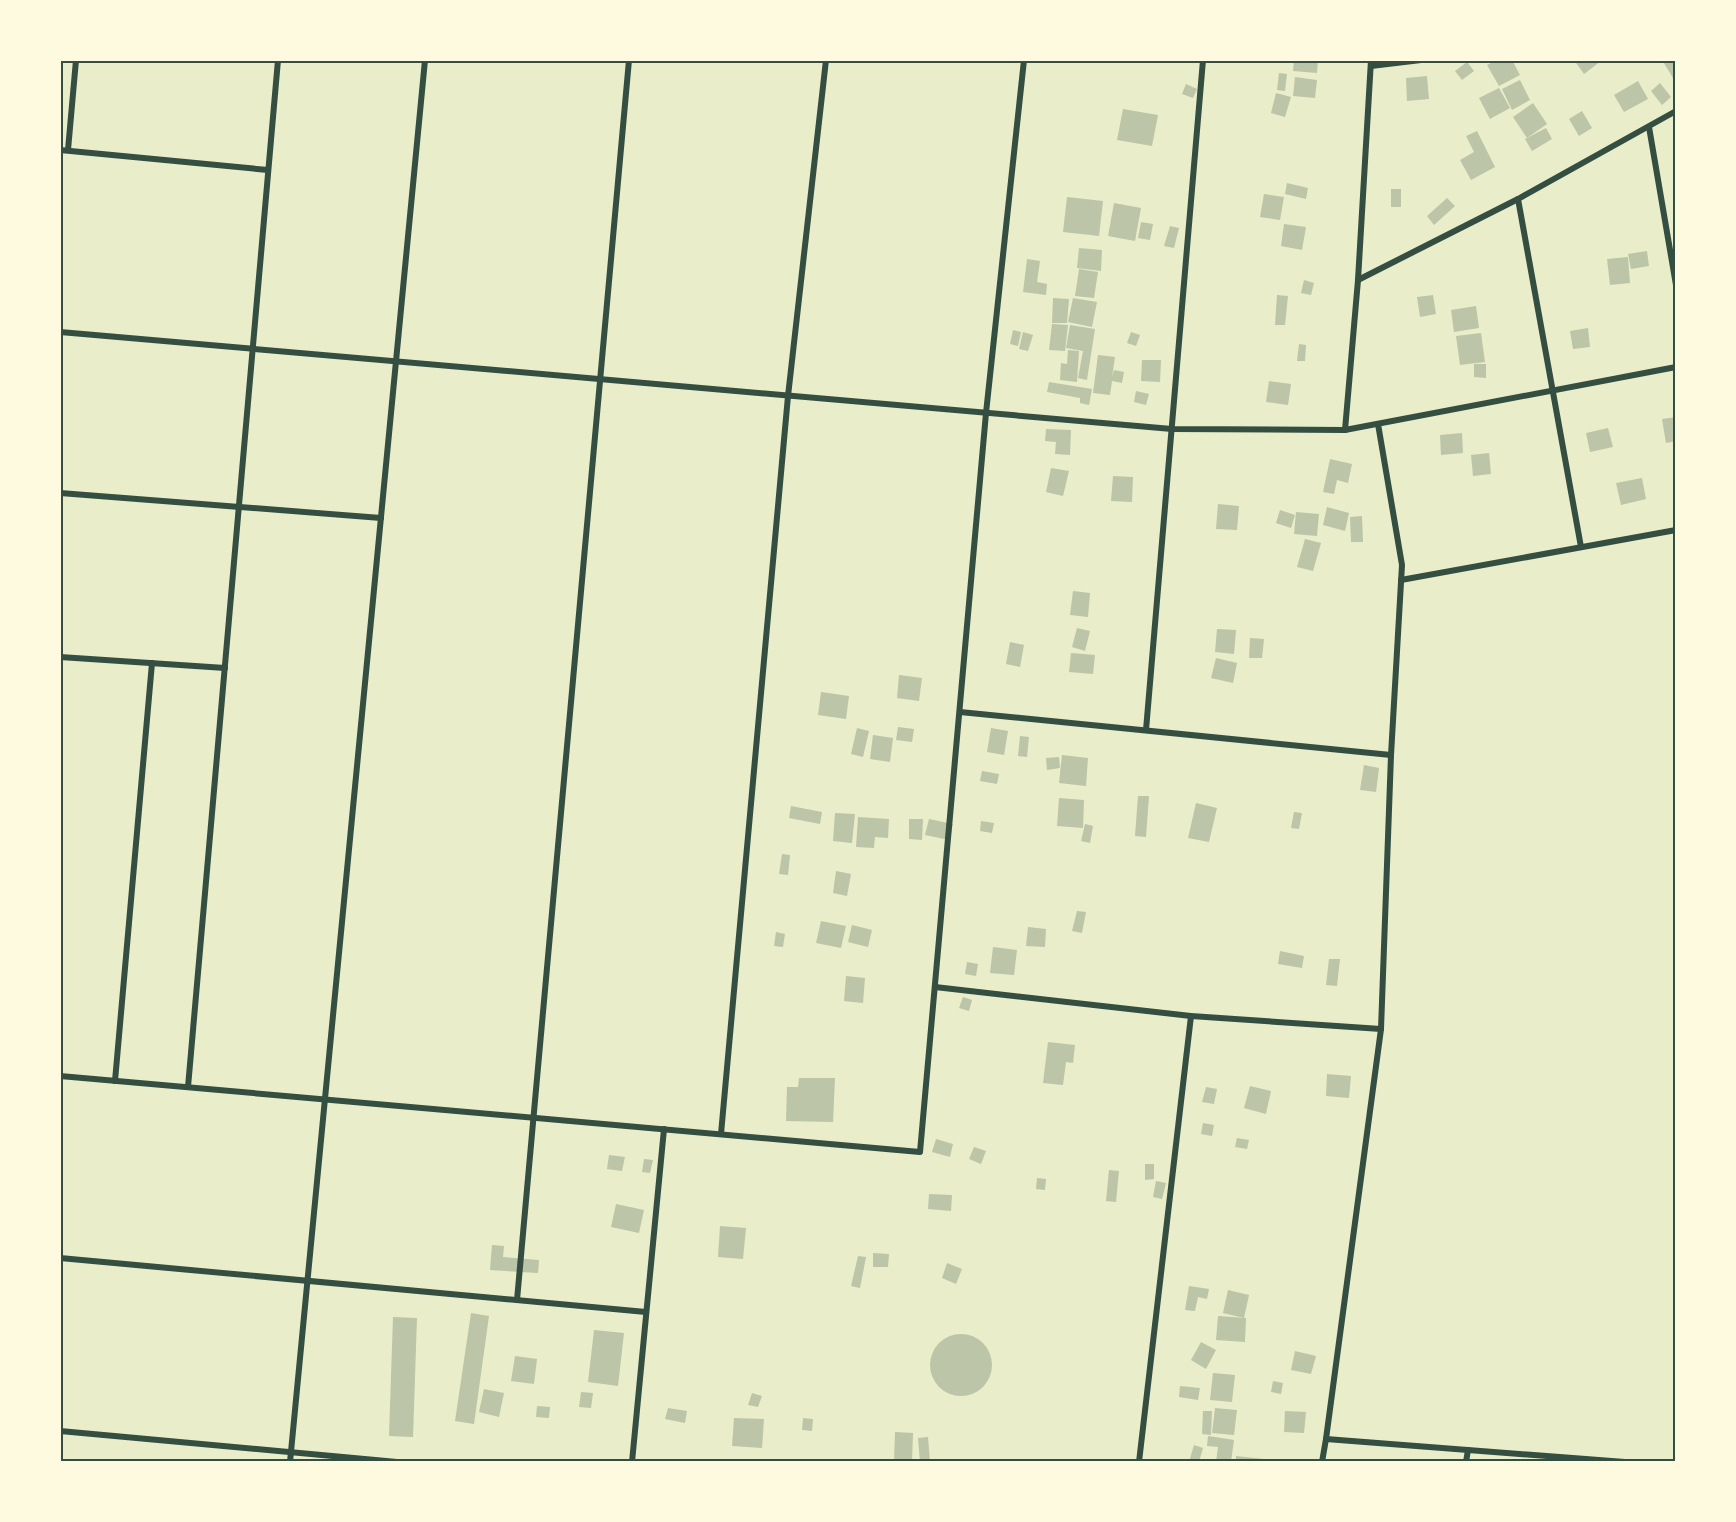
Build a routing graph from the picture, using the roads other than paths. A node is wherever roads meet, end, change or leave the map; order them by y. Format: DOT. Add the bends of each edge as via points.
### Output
graph roads {
  1 [pos="76,60"];
  2 [pos="278,60"];
  3 [pos="424,60"];
  4 [pos="629,60"];
  5 [pos="826,60"];
  6 [pos="1024,60"];
  7 [pos="1203,60"];
  8 [pos="1421,60"];
  9 [pos="1371,63"];
  10 [pos="1676,111"];
  11 [pos="1649,127"];
  12 [pos="60,150"];
  13 [pos="68,150"];
  14 [pos="268,170"];
  15 [pos="1518,199"];
  16 [pos="1358,280"];
  17 [pos="1676,285"];
  18 [pos="60,332"];
  19 [pos="253,349"];
  20 [pos="396,362"];
  21 [pos="1676,368"];
  22 [pos="602,379"];
  23 [pos="1553,391"];
  24 [pos="788,396"];
  25 [pos="986,413"];
  26 [pos="1378,424"];
  27 [pos="1172,429"];
  28 [pos="1345,430"];
  29 [pos="60,493"];
  30 [pos="238,507"];
  31 [pos="381,518"];
  32 [pos="1676,530"];
  33 [pos="1581,547"];
  34 [pos="1401,580"];
  35 [pos="60,657"];
  36 [pos="152,663"];
  37 [pos="225,668"];
  38 [pos="960,712"];
  39 [pos="1146,730"];
  40 [pos="1391,755"];
  41 [pos="934,987"];
  42 [pos="1191,1016"];
  43 [pos="1381,1029"];
  44 [pos="60,1076"];
  45 [pos="115,1081"];
  46 [pos="188,1087"];
  47 [pos="325,1099"];
  48 [pos="535,1118"];
  49 [pos="664,1129"];
  50 [pos="720,1134"];
  51 [pos="60,1258"];
  52 [pos="308,1281"];
  53 [pos="517,1300"];
  54 [pos="646,1312"];
  55 [pos="60,1431"];
  56 [pos="1326,1438"];
  57 [pos="1468,1450"];
  58 [pos="291,1453"];
  59 [pos="290,1462"];
  60 [pos="397,1462"];
  61 [pos="632,1462"];
  62 [pos="1139,1462"];
  63 [pos="1322,1462"];
  64 [pos="1466,1462"];
  65 [pos="1624,1462"];
  1 -- 13 [label="street"];
  2 -- 14 [label="street"];
  3 -- 20 [label="street"];
  4 -- 22 [label="street"];
  5 -- 24 [label="street"];
  6 -- 25 [label="street"];
  7 -- 27 [label="street"];
  8 -- 9 [label="street"];
  9 -- 16 [label="street"];
  10 -- 11 [label="street"];
  11 -- 15 [label="street"];
  11 -- 17 [label="street"];
  12 -- 13 [label="street"];
  13 -- 14 [label="street"];
  14 -- 19 [label="street"];
  15 -- 16 [label="street"];
  15 -- 23 [label="street"];
  16 -- 28 [label="street"];
  18 -- 19 [label="street"];
  19 -- 20 [label="street"];
  19 -- 30 [label="street"];
  20 -- 22 [label="street"];
  20 -- 31 [label="street"];
  21 -- 23 [label="street"];
  22 -- 24 [label="street"];
  22 -- 48 [label="street"];
  23 -- 26 [label="street"];
  23 -- 33 [label="street"];
  24 -- 25 [label="street"];
  24 -- 50 [label="street"];
  25 -- 27 [label="street"];
  25 -- 38 [label="street"];
  26 -- 28 [label="street"];
  26 -- 34 [label="street" via="1402,565"];
  27 -- 28 [label="street"];
  27 -- 39 [label="street"];
  29 -- 30 [label="street"];
  30 -- 31 [label="street"];
  30 -- 37 [label="street"];
  31 -- 47 [label="street"];
  32 -- 33 [label="street"];
  33 -- 34 [label="street"];
  34 -- 40 [label="street"];
  35 -- 36 [label="street"];
  36 -- 37 [label="street"];
  36 -- 45 [label="street"];
  37 -- 46 [label="street"];
  38 -- 39 [label="street"];
  38 -- 41 [label="street"];
  39 -- 40 [label="street"];
  40 -- 43 [label="street"];
  41 -- 42 [label="street"];
  41 -- 50 [label="street" via="920,1152"];
  42 -- 43 [label="street"];
  42 -- 62 [label="street"];
  43 -- 56 [label="street"];
  44 -- 45 [label="street"];
  45 -- 46 [label="street"];
  46 -- 47 [label="street"];
  47 -- 48 [label="street"];
  47 -- 52 [label="street"];
  48 -- 49 [label="street"];
  48 -- 53 [label="street"];
  49 -- 50 [label="street"];
  49 -- 54 [label="street"];
  51 -- 52 [label="street"];
  52 -- 53 [label="street"];
  52 -- 58 [label="street"];
  53 -- 54 [label="street"];
  54 -- 61 [label="street"];
  55 -- 58 [label="street"];
  56 -- 57 [label="street"];
  56 -- 63 [label="street"];
  57 -- 64 [label="street"];
  57 -- 65 [label="street"];
  58 -- 59 [label="street"];
  58 -- 60 [label="street"];
}
